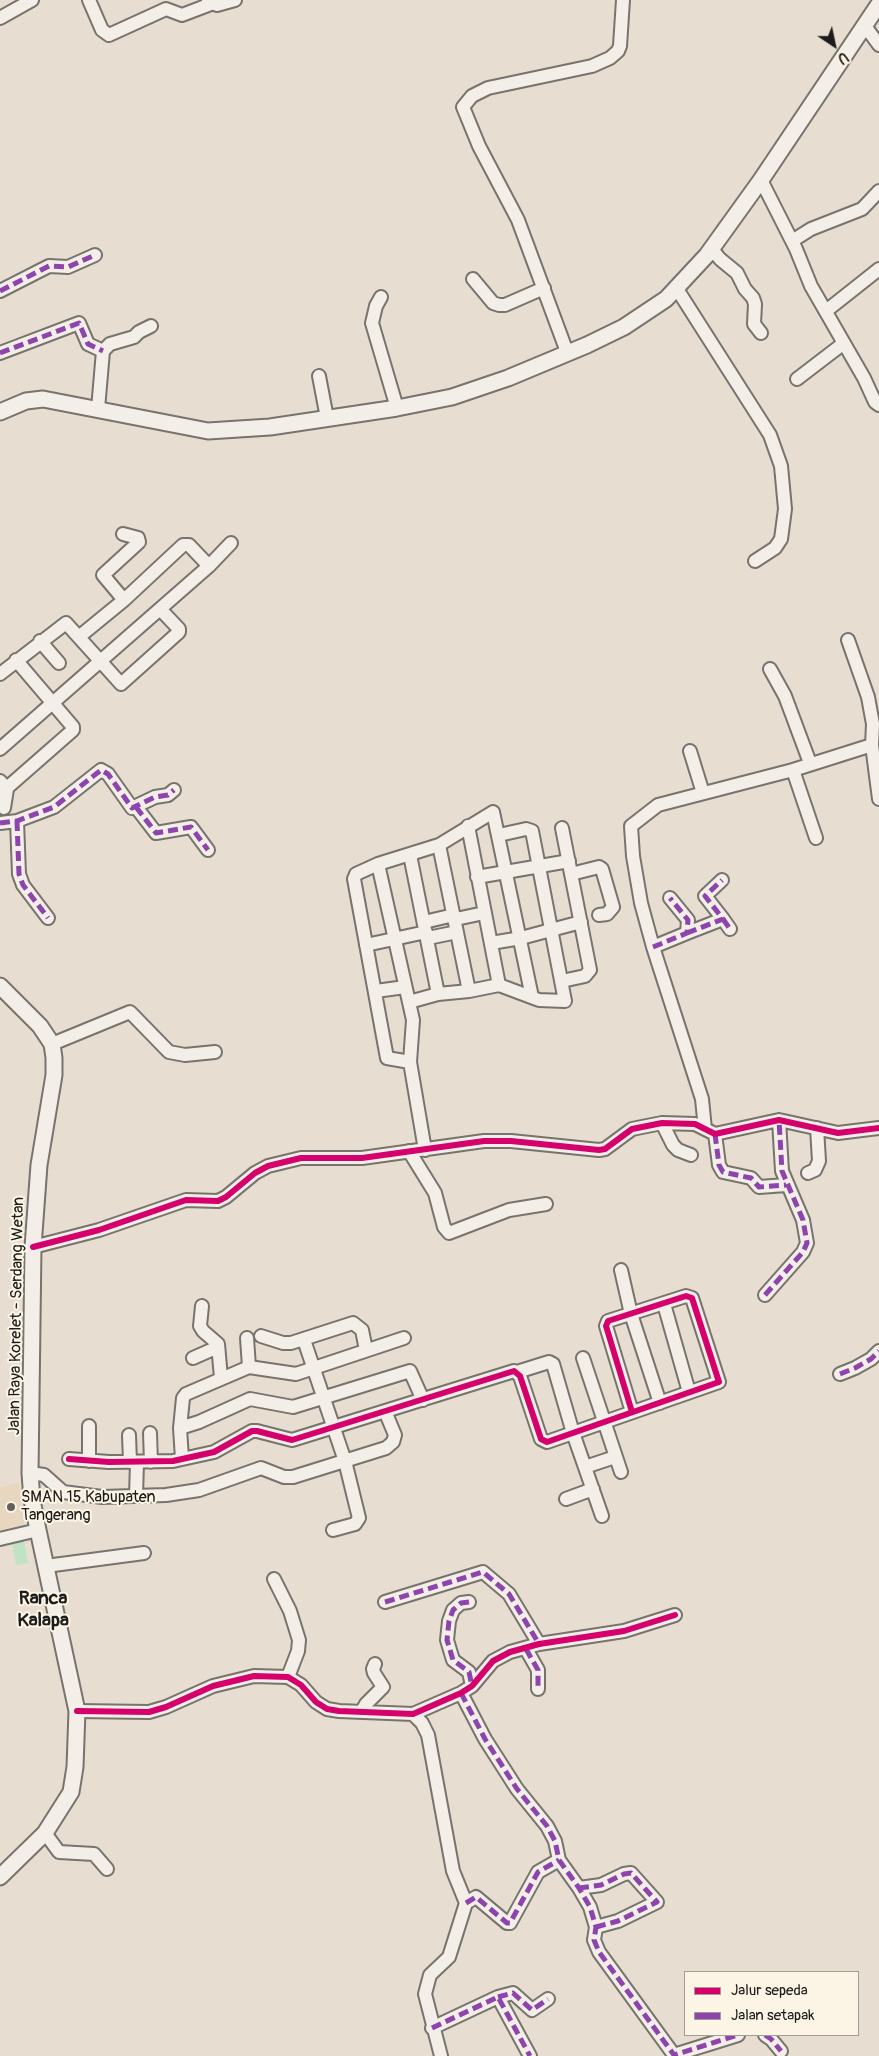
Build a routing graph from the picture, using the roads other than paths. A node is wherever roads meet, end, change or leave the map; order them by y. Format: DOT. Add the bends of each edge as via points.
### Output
graph roads {
  1 [pos="32,0"];
  2 [pos="89,0"];
  3 [pos="236,0"];
  4 [pos="623,0"];
  5 [pos="210,2"];
  6 [pos="879,4"];
  7 [pos="0,18"];
  8 [pos="865,26"];
  9 [pos="879,44"];
  10 [pos="761,180"];
  11 [pos="879,191"];
  12 [pos="792,242"];
  13 [pos="711,248"];
  14 [pos="95,255"];
  15 [pos="879,269"];
  16 [pos="473,279"];
  17 [pos="544,288"];
  18 [pos="677,289"];
  19 [pos="0,290"];
  20 [pos="381,297"];
  21 [pos="826,312"];
  22 [pos="151,326"];
  23 [pos="761,333"];
  24 [pos="844,343"];
  25 [pos="103,351"];
  26 [pos="567,352"];
  27 [pos="0,353"];
  28 [pos="319,376"];
  29 [pos="797,378"];
  30 [pos="879,405"];
  31 [pos="397,408"];
  32 [pos="98,409"];
  33 [pos="0,412"];
  34 [pos="327,418"];
  35 [pos="123,534"];
  36 [pos="231,544"];
  37 [pos="755,561"];
  38 [pos="209,566"];
  39 [pos="124,600"];
  40 [pos="160,608"];
  41 [pos="80,636"];
  42 [pos="848,640"];
  43 [pos="40,642"];
  44 [pos="16,660"];
  45 [pos="100,661"];
  46 [pos="59,663"];
  47 [pos="770,669"];
  48 [pos="0,674"];
  49 [pos="54,702"];
  50 [pos="872,745"];
  51 [pos="0,749"];
  52 [pos="690,751"];
  53 [pos="810,763"];
  54 [pos="793,770"];
  55 [pos="2,788"];
  56 [pos="174,790"];
  57 [pos="703,793"];
  58 [pos="879,799"];
  59 [pos="4,808"];
  60 [pos="136,808"];
  61 [pos="17,821"];
  62 [pos="0,823"];
  63 [pos="468,826"];
  64 [pos="562,828"];
  65 [pos="499,835"];
  66 [pos="816,838"];
  67 [pos="439,844"];
  68 [pos="208,850"];
  69 [pos="410,855"];
  70 [pos="569,861"];
  71 [pos="378,864"];
  72 [pos="537,866"];
  73 [pos="505,872"];
  74 [pos="571,874"];
  75 [pos="477,877"];
  76 [pos="722,880"];
  77 [pos="670,898"];
  78 [pos="484,913"];
  79 [pos="599,915"];
  80 [pos="455,917"];
  81 [pos="48,918"];
  82 [pos="581,922"];
  83 [pos="551,930"];
  84 [pos="426,931"];
  85 [pos="457,932"];
  86 [pos="687,933"];
  87 [pos="521,938"];
  88 [pos="395,939"];
  89 [pos="491,943"];
  90 [pos="366,945"];
  91 [pos="653,946"];
  92 [pos="562,981"];
  93 [pos="499,985"];
  94 [pos="0,986"];
  95 [pos="405,987"];
  96 [pos="376,991"];
  97 [pos="469,991"];
  98 [pos="438,994"];
  99 [pos="532,997"];
  100 [pos="409,1002"];
  101 [pos="52,1044"];
  102 [pos="215,1052"];
  103 [pos="410,1064"];
  104 [pos="779,1120"];
  105 [pos="662,1123"];
  106 [pos="818,1128"];
  107 [pos="879,1128"];
  108 [pos="710,1131"];
  109 [pos="425,1144"];
  110 [pos="410,1151"];
  111 [pos="691,1155"];
  112 [pos="808,1173"];
  113 [pos="786,1185"];
  114 [pos="546,1204"];
  115 [pos="33,1246"];
  116 [pos="621,1270"];
  117 [pos="765,1295"];
  118 [pos="664,1304"];
  119 [pos="202,1306"];
  120 [pos="632,1314"];
  121 [pos="202,1329"];
  122 [pos="261,1336"];
  123 [pos="247,1338"];
  124 [pos="404,1338"];
  125 [pos="304,1340"];
  126 [pos="218,1347"];
  127 [pos="366,1350"];
  128 [pos="879,1351"];
  129 [pos="583,1358"];
  130 [pos="249,1367"];
  131 [pos="314,1368"];
  132 [pos="517,1372"];
  133 [pos="840,1374"];
  134 [pos="222,1378"];
  135 [pos="689,1392"];
  136 [pos="324,1398"];
  137 [pos="423,1400"];
  138 [pos="660,1403"];
  139 [pos="385,1411"];
  140 [pos="632,1412"];
  141 [pos="604,1422"];
  142 [pos="89,1426"];
  143 [pos="334,1427"];
  144 [pos="180,1428"];
  145 [pos="150,1433"];
  146 [pos="572,1433"];
  147 [pos="129,1435"];
  148 [pos="615,1457"];
  149 [pos="68,1459"];
  150 [pos="182,1459"];
  151 [pos="89,1461"];
  152 [pos="345,1461"];
  153 [pos="134,1462"];
  154 [pos="151,1462"];
  155 [pos="585,1467"];
  156 [pos="621,1472"];
  157 [pos="30,1473"];
  158 [pos="593,1488"];
  159 [pos="136,1496"];
  160 [pos="566,1500"];
  161 [pos="602,1516"];
  162 [pos="38,1530"];
  163 [pos="333,1530"];
  164 [pos="0,1539"];
  165 [pos="144,1553"];
  166 [pos="46,1566"];
  167 [pos="274,1579"];
  168 [pos="385,1602"];
  169 [pos="469,1602"];
  170 [pos="676,1615"];
  171 [pos="539,1644"];
  172 [pos="526,1649"];
  173 [pos="376,1664"];
  174 [pos="288,1677"];
  175 [pos="472,1686"];
  176 [pos="538,1689"];
  177 [pos="461,1694"];
  178 [pos="77,1711"];
  179 [pos="362,1711"];
  180 [pos="414,1714"];
  181 [pos="46,1833"];
  182 [pos="560,1860"];
  183 [pos="107,1869"];
  184 [pos="0,1877"];
  185 [pos="579,1888"];
  186 [pos="466,1903"];
  187 [pos="596,1927"];
  188 [pos="498,1997"];
  189 [pos="548,1999"];
  190 [pos="432,2028"];
  191 [pos="735,2036"];
  192 [pos="767,2036"];
  193 [pos="781,2051"];
  194 [pos="440,2056"];
  195 [pos="530,2056"];
  1 -- 7 [label="street"];
  2 -- 5 [label="street" via="102,30 108,35 166,9 182,15"];
  3 -- 5 [label="street" via="217,5"];
  4 -- 17 [label="street" via="620,46 610,58 592,66 488,88 472,96 462,107 518,220"];
  6 -- 8 [label="main road"];
  8 -- 9 [label="street"];
  8 -- 10 [label="main road"];
  10 -- 12 [label="street"];
  10 -- 13 [label="main road"];
  11 -- 12 [label="street" via="862,209 811,229"];
  12 -- 21 [label="street"];
  13 -- 18 [label="main road"];
  13 -- 23 [label="street" via="738,272 744,290 753,298 754,324"];
  14 -- 19 [label="street" via="68,266 49,266"];
  15 -- 21 [label="street"];
  16 -- 17 [label="street" via="493,303 499,305"];
  17 -- 26 [label="street"];
  18 -- 26 [label="main road" via="631,323"];
  18 -- 37 [label="street" via="770,435 781,466 785,509 781,539 775,548"];
  20 -- 31 [label="street" via="372,323"];
  21 -- 24 [label="street"];
  22 -- 25 [label="street" via="134,337 110,344"];
  24 -- 29 [label="street"];
  24 -- 30 [label="street"];
  25 -- 27 [label="street" via="88,344 79,323"];
  25 -- 32 [label="street"];
  26 -- 31 [label="main road" via="508,378 452,397"];
  28 -- 34 [label="street"];
  31 -- 34 [label="main road"];
  32 -- 33 [label="main road" via="43,399 26,401"];
  32 -- 34 [label="main road" via="208,431 270,427"];
  35 -- 39 [label="street" via="138,538 139,542 103,575"];
  36 -- 38 [label="street"];
  38 -- 39 [label="street" via="189,545 183,545"];
  38 -- 40 [label="street"];
  39 -- 41 [label="street"];
  40 -- 45 [label="street"];
  40 -- 45 [label="street" via="179,632 129,677 119,684"];
  41 -- 43 [label="street" via="66,623"];
  41 -- 45 [label="street"];
  42 -- 50 [label="street" via="868,697 873,724"];
  43 -- 44 [label="street"];
  43 -- 46 [label="street"];
  44 -- 48 [label="street"];
  44 -- 49 [label="street"];
  45 -- 49 [label="street"];
  47 -- 53 [label="street" via="785,696"];
  49 -- 51 [label="street"];
  49 -- 55 [label="street" via="73,724 73,730"];
  50 -- 53 [label="street"];
  50 -- 58 [label="street"];
  52 -- 57 [label="street"];
  53 -- 54 [label="street"];
  54 -- 57 [label="street"];
  54 -- 66 [label="street"];
  55 -- 59 [label="street"];
  56 -- 60 [label="street"];
  57 -- 91 [label="street" via="658,805 631,826 641,903"];
  60 -- 61 [label="street" via="129,805 108,774 101,770 54,807"];
  60 -- 68 [label="street" via="156,833 191,827"];
  61 -- 62 [label="street"];
  61 -- 81 [label="street" via="19,874 23,885"];
  63 -- 65 [label="street" via="493,812"];
  63 -- 67 [label="street"];
  63 -- 75 [label="street"];
  64 -- 70 [label="street"];
  65 -- 72 [label="street" via="531,830"];
  65 -- 73 [label="street"];
  67 -- 69 [label="street"];
  67 -- 80 [label="street"];
  69 -- 71 [label="street"];
  69 -- 84 [label="street"];
  70 -- 72 [label="street"];
  70 -- 74 [label="street"];
  71 -- 88 [label="street"];
  71 -- 90 [label="street" via="354,876"];
  72 -- 73 [label="street"];
  72 -- 83 [label="street"];
  73 -- 75 [label="street"];
  73 -- 87 [label="street"];
  74 -- 79 [label="street" via="602,869 613,907 607,914"];
  74 -- 82 [label="street"];
  75 -- 78 [label="street"];
  76 -- 86 [label="street" via="705,896 727,924"];
  77 -- 86 [label="street" via="688,920"];
  78 -- 80 [label="street"];
  78 -- 89 [label="street"];
  80 -- 84 [label="street"];
  80 -- 85 [label="street"];
  82 -- 83 [label="street"];
  82 -- 92 [label="street" via="590,970 585,976"];
  83 -- 87 [label="street"];
  83 -- 92 [label="street"];
  84 -- 85 [label="street"];
  84 -- 88 [label="street"];
  84 -- 98 [label="street"];
  85 -- 97 [label="street"];
  86 -- 91 [label="street"];
  87 -- 89 [label="street"];
  87 -- 99 [label="street"];
  88 -- 90 [label="street"];
  88 -- 95 [label="street"];
  89 -- 93 [label="street"];
  90 -- 96 [label="street"];
  91 -- 108 [label="street"];
  92 -- 99 [label="street" via="564,1002"];
  93 -- 97 [label="street"];
  93 -- 99 [label="street"];
  94 -- 101 [label="main road" via="40,1026"];
  95 -- 96 [label="street"];
  95 -- 100 [label="street"];
  96 -- 103 [label="street" via="387,1058"];
  97 -- 98 [label="street"];
  98 -- 100 [label="street"];
  100 -- 103 [label="street" via="413,1029"];
  101 -- 102 [label="street" via="130,1012 169,1052 185,1055"];
  101 -- 115 [label="main road, Jalan Raya Korelet - Serdang Wetan" via="54,1075 39,1165"];
  103 -- 109 [label="street"];
  104 -- 106 [label="street"];
  104 -- 108 [label="street"];
  104 -- 113 [label="street"];
  105 -- 108 [label="street" via="695,1124"];
  105 -- 109 [label="street" via="632,1129 599,1150 511,1140"];
  105 -- 111 [label="street" via="673,1145"];
  106 -- 107 [label="street" via="852,1133"];
  106 -- 112 [label="street" via="819,1162 815,1170"];
  108 -- 113 [label="street" via="723,1172 751,1178 759,1187"];
  109 -- 110 [label="street"];
  110 -- 114 [label="street" via="435,1193 448,1233 509,1210"];
  110 -- 115 [label="street" via="362,1158 288,1160 255,1173 218,1201 186,1200 99,1230"];
  113 -- 117 [label="street" via="803,1220 807,1242 803,1252"];
  115 -- 157 [label="main road, Jalan Raya Korelet - Serdang Wetan"];
  116 -- 120 [label="street"];
  118 -- 120 [label="street"];
  118 -- 135 [label="street"];
  118 -- 135 [label="street" via="686,1296 692,1298 719,1379 717,1383"];
  119 -- 121 [label="street"];
  120 -- 138 [label="street"];
  120 -- 140 [label="street" via="612,1319 606,1326"];
  121 -- 126 [label="street"];
  121 -- 126 [label="street" via="196,1357"];
  122 -- 125 [label="street" via="283,1343"];
  123 -- 130 [label="street"];
  124 -- 127 [label="street"];
  125 -- 127 [label="street" via="353,1323 362,1330"];
  125 -- 131 [label="street"];
  126 -- 134 [label="street"];
  127 -- 131 [label="street"];
  128 -- 133 [label="street" via="871,1359"];
  129 -- 141 [label="street"];
  130 -- 131 [label="street" via="291,1375"];
  130 -- 134 [label="street"];
  131 -- 136 [label="street"];
  132 -- 137 [label="street"];
  132 -- 146 [label="street" via="541,1439 546,1442"];
  132 -- 146 [label="street" via="552,1362"];
  134 -- 144 [label="street" via="183,1398"];
  135 -- 138 [label="street"];
  136 -- 137 [label="street" via="410,1371"];
  136 -- 143 [label="street"];
  136 -- 144 [label="street" via="287,1408 250,1398"];
  137 -- 139 [label="street"];
  138 -- 140 [label="street"];
  139 -- 143 [label="street"];
  139 -- 152 [label="street" via="395,1435 393,1442 386,1448"];
  140 -- 141 [label="street"];
  141 -- 146 [label="street"];
  141 -- 148 [label="street"];
  142 -- 151 [label="street"];
  143 -- 150 [label="street" via="292,1440 252,1431 214,1452"];
  143 -- 152 [label="street"];
  144 -- 150 [label="street"];
  145 -- 154 [label="street"];
  146 -- 155 [label="street"];
  147 -- 153 [label="street"];
  148 -- 155 [label="street"];
  148 -- 156 [label="street"];
  149 -- 151 [label="street"];
  150 -- 154 [label="street"];
  151 -- 153 [label="street"];
  152 -- 159 [label="street" via="293,1477 261,1468 199,1490"];
  152 -- 163 [label="street" via="359,1518 356,1524"];
  153 -- 154 [label="street"];
  153 -- 159 [label="street"];
  155 -- 158 [label="street"];
  157 -- 159 [label="street" via="44,1475 59,1490 67,1493"];
  157 -- 162 [label="main road, Jalan Raya Korelet - Serdang Wetan"];
  158 -- 160 [label="street"];
  158 -- 161 [label="street"];
  162 -- 164 [label="street"];
  162 -- 166 [label="main road, Jalan Raya Korelet - Serdang Wetan"];
  165 -- 166 [label="street"];
  166 -- 178 [label="main road, Jalan Raya Korelet - Serdang Wetan"];
  167 -- 174 [label="street" via="290,1611 299,1640"];
  168 -- 171 [label="street" via="483,1572 509,1594"];
  169 -- 175 [label="street" via="461,1603 454,1610 449,1621 448,1640 453,1660 469,1672"];
  170 -- 171 [label="street" via="624,1631"];
  171 -- 172 [label="street"];
  172 -- 175 [label="street" via="510,1652 493,1661"];
  172 -- 176 [label="street" via="538,1670"];
  173 -- 179 [label="street" via="374,1673 383,1687"];
  174 -- 178 [label="street" via="254,1676 213,1686 149,1712"];
  174 -- 179 [label="street" via="302,1685 316,1702 327,1709"];
  175 -- 177 [label="street"];
  177 -- 180 [label="street"];
  177 -- 182 [label="street" via="517,1789 547,1826"];
  178 -- 181 [label="main road, Jalan Raya Korelet - Serdang Wetan" via="71,1792"];
  179 -- 180 [label="street"];
  180 -- 186 [label="street" via="428,1735 453,1871"];
  181 -- 183 [label="street" via="59,1852 94,1854"];
  181 -- 184 [label="main road, Jalan Raya Korelet - Serdang Wetan"];
  182 -- 185 [label="street"];
  182 -- 186 [label="street" via="538,1872 510,1923 476,1897"];
  185 -- 187 [label="street"];
  185 -- 187 [label="street" via="601,1885 631,1873 658,1902 618,1922"];
  186 -- 190 [label="street" via="449,1957 428,1980 425,1994"];
  187 -- 191 [label="street" via="594,1940 599,1952 674,2055"];
  188 -- 189 [label="street" via="512,1993 532,2010"];
  188 -- 190 [label="street"];
  188 -- 195 [label="street"];
  190 -- 194 [label="street"];
  192 -- 193 [label="street"];
}
